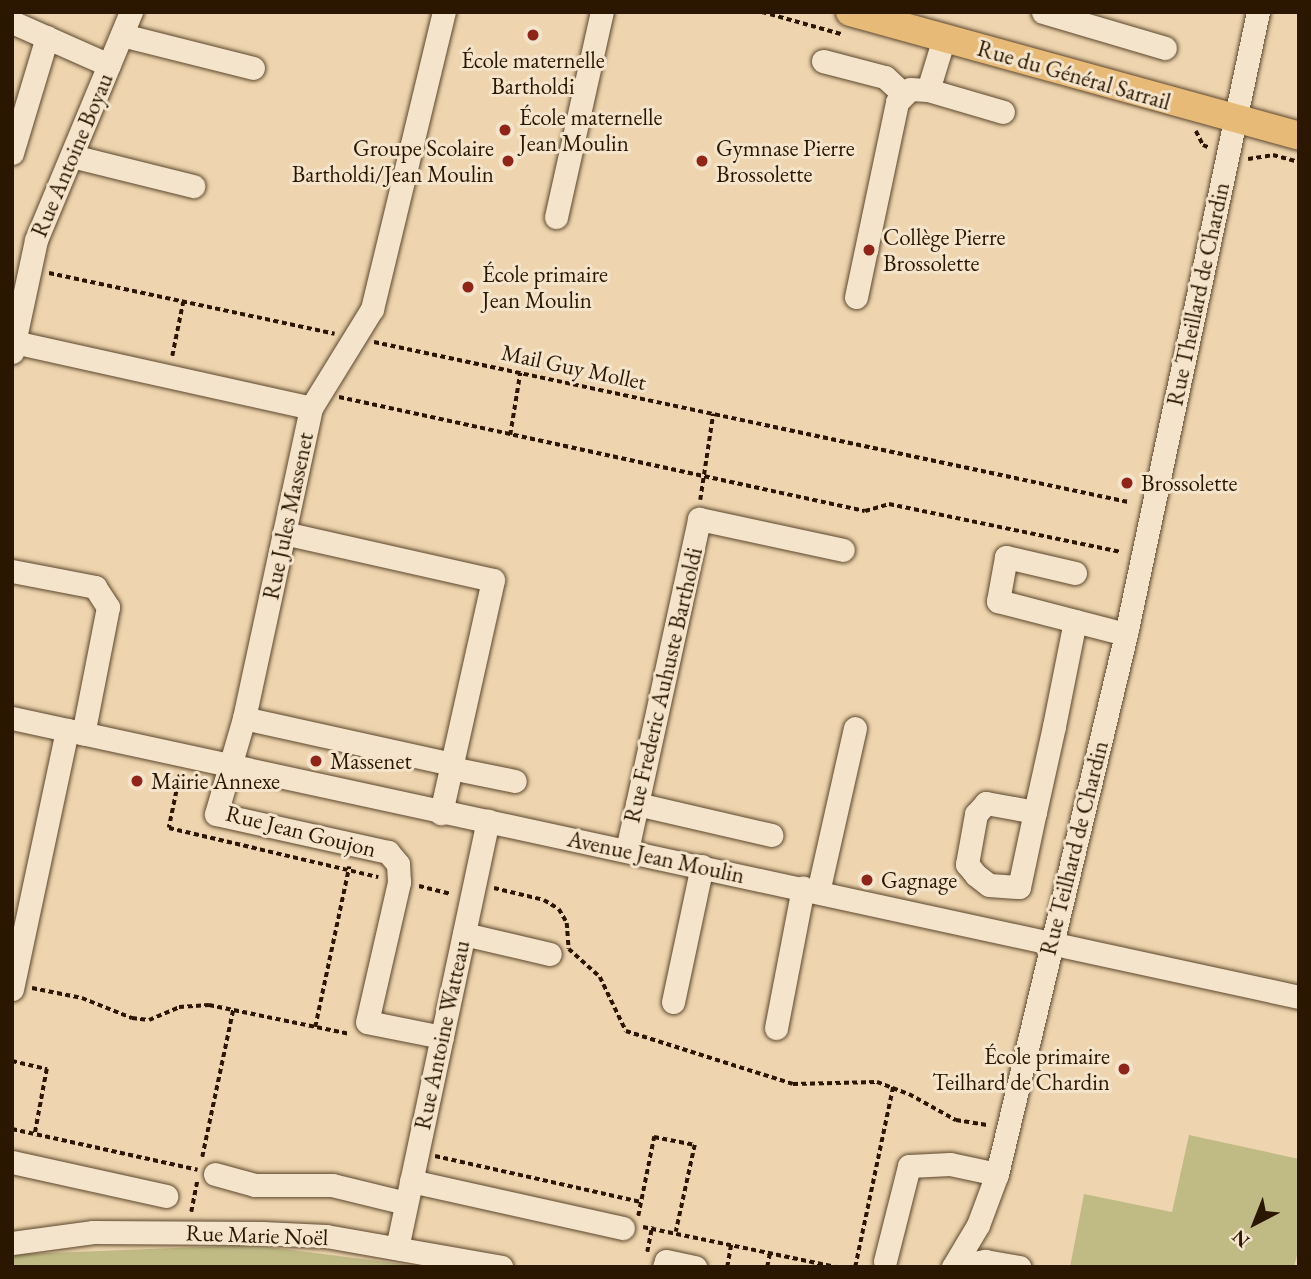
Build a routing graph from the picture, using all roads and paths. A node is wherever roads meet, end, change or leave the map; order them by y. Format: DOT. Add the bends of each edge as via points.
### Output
graph roads {
  1 [pos="131,12"];
  2 [pos="444,12"];
  3 [pos="602,12"];
  4 [pos="850,12"];
  5 [pos="1043,12"];
  6 [pos="1258,12"];
  7 [pos="12,22"];
  8 [pos="122,35"];
  9 [pos="47,37"];
  10 [pos="944,38"];
  11 [pos="1165,48"];
  12 [pos="823,61"];
  13 [pos="109,65"];
  14 [pos="253,68"];
  15 [pos="928,90"];
  16 [pos="902,93"];
  17 [pos="1003,112"];
  18 [pos="1235,119"];
  19 [pos="1299,136"];
  20 [pos="12,153"];
  21 [pos="72,156"];
  22 [pos="193,186"];
  23 [pos="556,217"];
  24 [pos="29,269"];
  25 [pos="856,297"];
  26 [pos="183,302"];
  27 [pos="355,338"];
  28 [pos="13,347"];
  29 [pos="171,362"];
  30 [pos="520,373"];
  31 [pos="316,398"];
  32 [pos="713,414"];
  33 [pos="510,435"];
  34 [pos="1162,469"];
  35 [pos="700,474"];
  36 [pos="1128,502"];
  37 [pos="699,519"];
  38 [pos="284,533"];
  39 [pos="842,550"];
  40 [pos="1121,552"];
  41 [pos="12,571"];
  42 [pos="1075,573"];
  43 [pos="1075,621"];
  44 [pos="1126,634"];
  45 [pos="12,718"];
  46 [pos="244,718"];
  47 [pos="855,728"];
  48 [pos="75,732"];
  49 [pos="229,765"];
  50 [pos="452,766"];
  51 [pos="515,781"];
  52 [pos="637,804"];
  53 [pos="1035,812"];
  54 [pos="441,813"];
  55 [pos="488,821"];
  56 [pos="771,835"];
  57 [pos="354,844"];
  58 [pos="627,850"];
  59 [pos="702,866"];
  60 [pos="474,884"];
  61 [pos="811,890"];
  62 [pos="464,934"];
  63 [pos="1052,943"];
  64 [pos="550,954"];
  65 [pos="13,986"];
  66 [pos="1299,997"];
  67 [pos="673,1002"];
  68 [pos="233,1010"];
  69 [pos="315,1027"];
  70 [pos="775,1028"];
  71 [pos="352,1034"];
  72 [pos="442,1037"];
  73 [pos="12,1061"];
  74 [pos="893,1087"];
  75 [pos="1008,1123"];
  76 [pos="12,1129"];
  77 [pos="35,1134"];
  78 [pos="429,1154"];
  79 [pos="12,1162"];
  80 [pos="207,1172"];
  81 [pos="996,1174"];
  82 [pos="409,1192"];
  83 [pos="166,1196"];
  84 [pos="641,1202"];
  85 [pos="189,1221"];
  86 [pos="978,1225"];
  87 [pos="652,1227"];
  88 [pos="623,1228"];
  89 [pos="676,1232"];
  90 [pos="12,1242"];
  91 [pos="731,1244"];
  92 [pos="397,1248"];
  93 [pos="770,1252"];
  94 [pos="656,1260"];
  95 [pos="885,1261"];
  96 [pos="985,1261"];
  97 [pos="500,1267"];
  98 [pos="695,1267"];
  99 [pos="727,1267"];
  100 [pos="767,1267"];
  101 [pos="836,1267"];
  102 [pos="855,1267"];
  103 [pos="953,1267"];
  104 [pos="1020,1267"];
  1 -- 8 [label="street, Rue Antoine Boyau"];
  2 -- 27 [label="street" via="372,309"];
  3 -- 23 [label="street"];
  4 -- 10 [label="main road, Rue du Général Sarrail"];
  5 -- 11 [label="street"];
  6 -- 18 [label="street, Rue Theillard de Chardin"];
  7 -- 9 [label="street"];
  8 -- 13 [label="street, Rue Antoine Boyau"];
  8 -- 14 [label="street"];
  9 -- 13 [label="street"];
  9 -- 20 [label="street"];
  10 -- 15 [label="street"];
  10 -- 18 [label="main road, Rue du Général Sarrail"];
  12 -- 16 [label="street" via="885,77"];
  13 -- 21 [label="street, Rue Antoine Boyau"];
  15 -- 16 [label="street"];
  15 -- 17 [label="street"];
  16 -- 25 [label="street"];
  18 -- 19 [label="main road, Rue du Général Sarrail"];
  18 -- 34 [label="street, Rue Theillard de Chardin"];
  21 -- 22 [label="street"];
  21 -- 24 [label="street, Rue Antoine Boyau" via="36,240"];
  24 -- 26 [label="path, Mail Guy Mollet"];
  24 -- 28 [label="street, Rue Antoine Boyau"];
  26 -- 27 [label="path, Mail Guy Mollet"];
  26 -- 29 [label="path"];
  27 -- 30 [label="path, Mail Guy Mollet"];
  27 -- 31 [label="street"];
  28 -- 31 [label="street, Rue Jules Massenet"];
  30 -- 32 [label="path, Mail Guy Mollet"];
  30 -- 33 [label="path"];
  31 -- 33 [label="path"];
  31 -- 38 [label="street, Rue Jules Massenet"];
  32 -- 35 [label="path"];
  32 -- 36 [label="path, Mail Guy Mollet"];
  33 -- 35 [label="path"];
  34 -- 44 [label="street, Rue Teilhard de Chardin"];
  35 -- 37 [label="path"];
  35 -- 40 [label="path" via="865,511 889,504"];
  37 -- 39 [label="street"];
  37 -- 52 [label="street, Rue Frederic Auhuste Bartholdi"];
  38 -- 46 [label="street, Rue Jules Massenet"];
  38 -- 50 [label="street" via="493,580"];
  41 -- 48 [label="street" via="94,587 108,607"];
  42 -- 43 [label="street" via="1006,557 998,601"];
  43 -- 44 [label="street"];
  43 -- 53 [label="street"];
  44 -- 63 [label="street, Rue Teilhard de Chardin"];
  45 -- 48 [label="street, Avenue Jean Moulin"];
  46 -- 49 [label="street, Rue Jules Massenet"];
  46 -- 50 [label="street"];
  47 -- 61 [label="street"];
  48 -- 49 [label="street, Avenue Jean Moulin"];
  48 -- 65 [label="street"];
  49 -- 54 [label="street, Avenue Jean Moulin"];
  49 -- 57 [label="street, Rue Jean Goujon" via="216,814"];
  50 -- 51 [label="street"];
  50 -- 54 [label="street"];
  52 -- 56 [label="street"];
  52 -- 58 [label="street, Rue Frederic Auhuste Bartholdi"];
  54 -- 55 [label="street, Avenue Jean Moulin"];
  55 -- 58 [label="street, Avenue Jean Moulin"];
  55 -- 60 [label="street, Rue Antoine Watteau"];
  57 -- 69 [label="path"];
  57 -- 72 [label="street, Rue Jean Goujon" via="388,852 398,864 399,882 367,1022"];
  58 -- 59 [label="street, Avenue Jean Moulin"];
  59 -- 61 [label="street, Avenue Jean Moulin"];
  59 -- 67 [label="street"];
  60 -- 62 [label="street, Rue Antoine Watteau"];
  60 -- 74 [label="path" via="544,900 559,909 567,923 569,949 600,977 626,1031 793,1084 854,1081"];
  61 -- 63 [label="street, Avenue Jean Moulin"];
  61 -- 70 [label="street"];
  62 -- 64 [label="street"];
  62 -- 72 [label="street, Rue Antoine Watteau"];
  63 -- 66 [label="street, Avenue Jean Moulin"];
  63 -- 75 [label="street, Rue Teilhard de Chardin"];
  65 -- 68 [label="path" via="82,998 149,1020 179,1007 209,1005"];
  68 -- 71 [label="path"];
  68 -- 80 [label="path"];
  72 -- 82 [label="street, Rue Antoine Watteau"];
  73 -- 77 [label="path" via="47,1069"];
  74 -- 75 [label="path" via="956,1120 980,1126"];
  74 -- 102 [label="path"];
  75 -- 81 [label="street, Rue Teilhard de Chardin"];
  76 -- 77 [label="path"];
  77 -- 80 [label="path"];
  78 -- 84 [label="path"];
  79 -- 83 [label="street, Rue Marie Noël"];
  80 -- 82 [label="street" via="256,1185"];
  80 -- 85 [label="path"];
  81 -- 86 [label="street, Rue Teilhard de Chardin"];
  81 -- 95 [label="street" via="950,1164 909,1166"];
  82 -- 88 [label="street"];
  82 -- 92 [label="street, Rue Antoine Watteau"];
  84 -- 87 [label="path" via="636,1227"];
  84 -- 89 [label="path" via="654,1137 695,1144"];
  86 -- 96 [label="street"];
  86 -- 103 [label="street, Rue Teilhard de Chardin"];
  87 -- 89 [label="path"];
  87 -- 94 [label="path"];
  89 -- 91 [label="path"];
  90 -- 92 [label="street, Rue Marie Noël" via="93,1233 262,1233 326,1236"];
  91 -- 93 [label="path"];
  91 -- 99 [label="path"];
  92 -- 97 [label="street, Rue Marie Noël"];
  93 -- 100 [label="path"];
  93 -- 101 [label="path"];
  94 -- 98 [label="street"];
  96 -- 103 [label="street"];
  96 -- 104 [label="street"];
}
